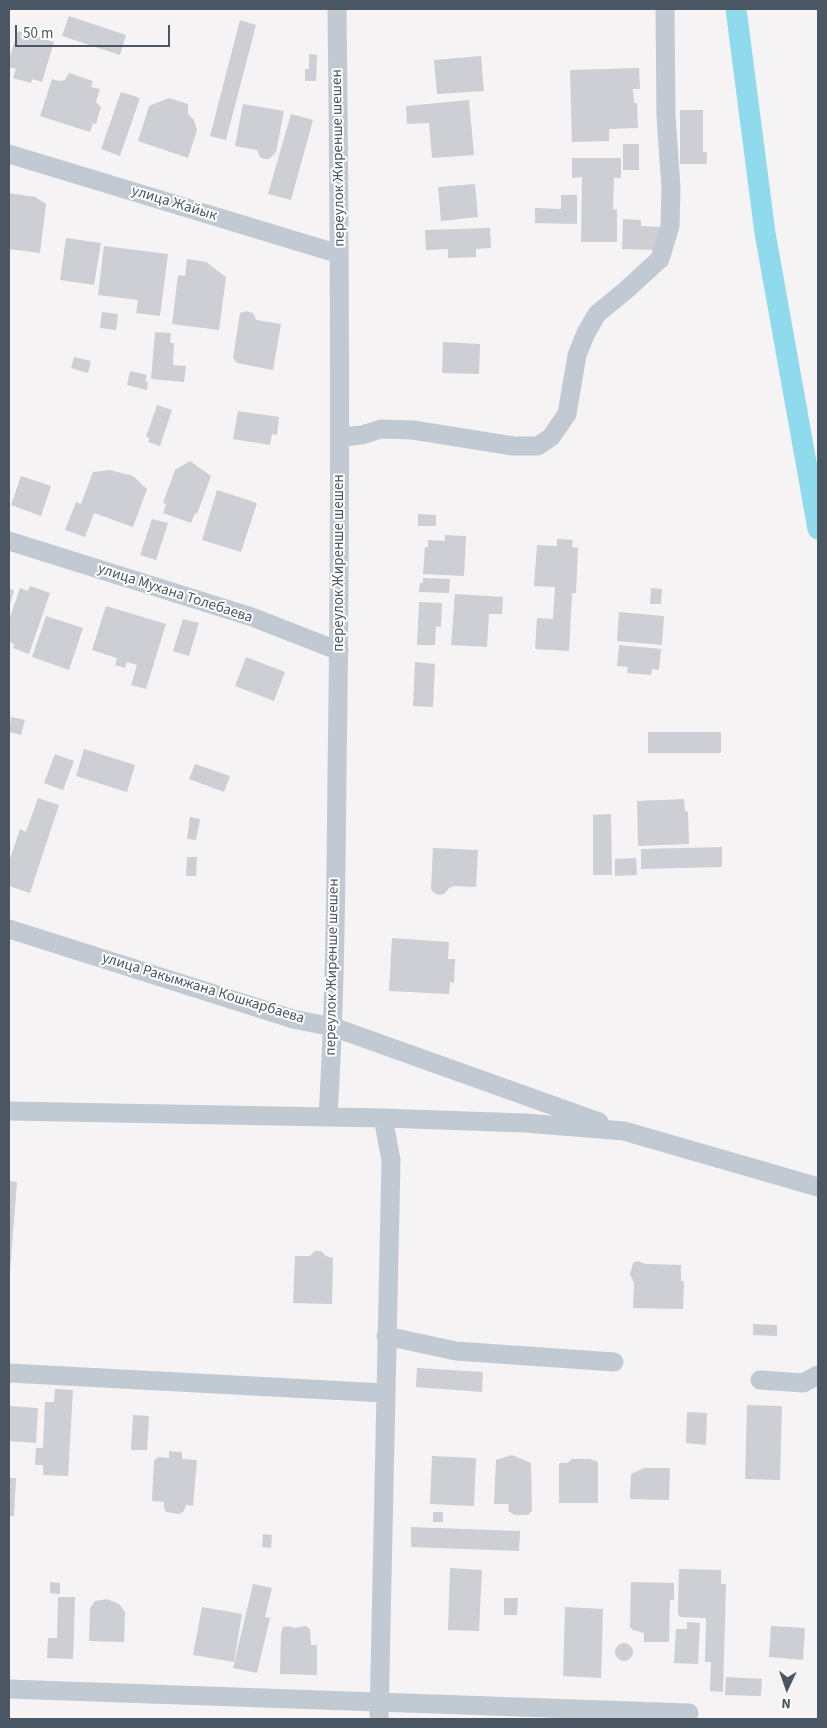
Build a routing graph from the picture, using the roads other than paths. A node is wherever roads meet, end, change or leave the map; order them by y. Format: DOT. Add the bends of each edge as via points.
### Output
graph roads {
  1 [pos="337,9"];
  2 [pos="665,9"];
  3 [pos="9,154"];
  4 [pos="340,254"];
  5 [pos="341,437"];
  6 [pos="9,541"];
  7 [pos="339,651"];
  8 [pos="9,929"];
  9 [pos="333,1027"];
  10 [pos="9,1111"];
  11 [pos="328,1116"];
  12 [pos="383,1118"];
  13 [pos="624,1131"];
  14 [pos="818,1187"];
  15 [pos="386,1336"];
  16 [pos="614,1362"];
  17 [pos="9,1374"];
  18 [pos="818,1375"];
  19 [pos="760,1380"];
  20 [pos="385,1393"];
  21 [pos="9,1689"];
  22 [pos="379,1711"];
  23 [pos="689,1713"];
  1 -- 4 [label="street, переулок Жиренше шешен"];
  2 -- 5 [label="street" via="670,226 660,259 597,314 586,333 577,355 567,414 551,437 538,446 513,446 413,430 381,429"];
  3 -- 4 [label="street, улица Жайык"];
  4 -- 5 [label="street, переулок Жиренше шешен"];
  5 -- 7 [label="street, переулок Жиренше шешен"];
  6 -- 7 [label="street, улица Мухана Толебаева" via="252,618"];
  7 -- 9 [label="street, переулок Жиренше шешен"];
  8 -- 9 [label="street, улица Ракымжана Кошкарбаева" via="293,1018"];
  9 -- 11 [label="street, переулок Жиренше шешен"];
  9 -- 13 [label="street, улица Ракымжана Кошкарбаева"];
  10 -- 11 [label="street"];
  11 -- 12 [label="street"];
  12 -- 13 [label="street" via="525,1123"];
  12 -- 15 [label="street" via="390,1160"];
  13 -- 14 [label="street"];
  15 -- 16 [label="street" via="456,1352"];
  15 -- 20 [label="street"];
  17 -- 20 [label="street"];
  18 -- 19 [label="street" via="803,1383"];
  20 -- 22 [label="street"];
  21 -- 22 [label="street"];
  22 -- 23 [label="street"];
}
